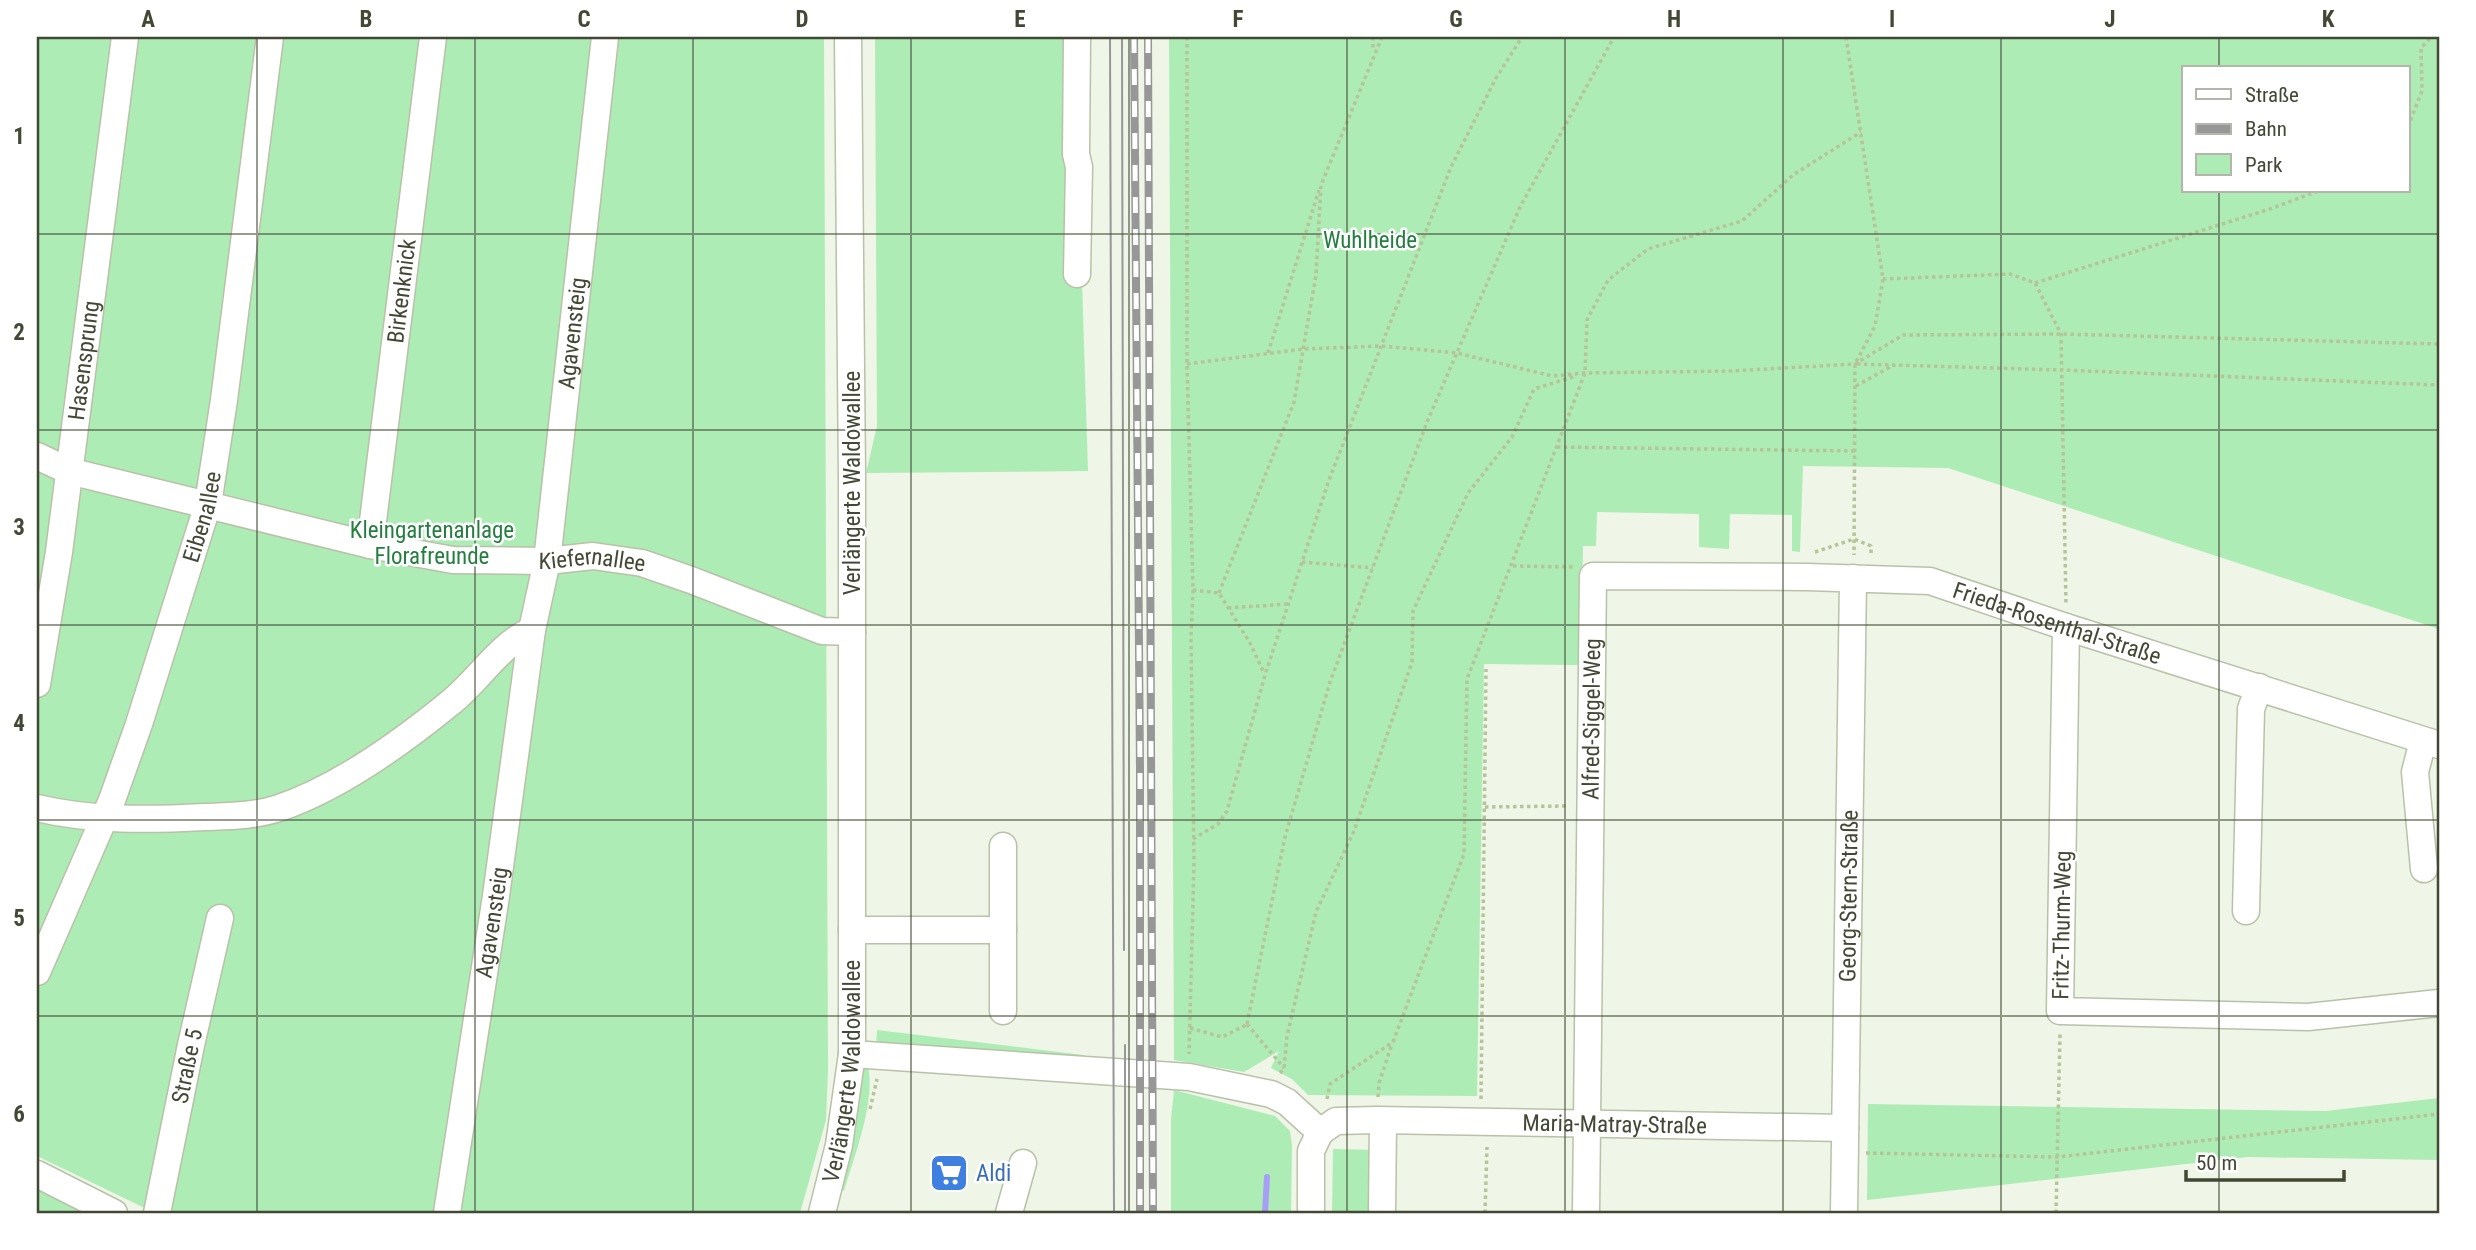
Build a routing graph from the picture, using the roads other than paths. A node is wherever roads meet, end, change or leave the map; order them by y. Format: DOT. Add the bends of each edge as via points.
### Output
graph roads {
  1 [pos="125,37"];
  2 [pos="270,37"];
  3 [pos="433,37"];
  4 [pos="605,37"];
  5 [pos="848,37"];
  6 [pos="1077,37"];
  7 [pos="1077,274"];
  8 [pos="37,456"];
  9 [pos="69,471"];
  10 [pos="208,504"];
  11 [pos="370,545"];
  12 [pos="547,561"];
  13 [pos="1853,578"];
  14 [pos="2066,627"];
  15 [pos="532,630"];
  16 [pos="852,632"];
  17 [pos="37,684"];
  18 [pos="2259,687"];
  19 [pos="2431,743"];
  20 [pos="37,808"];
  21 [pos="103,818"];
  22 [pos="1003,846"];
  23 [pos="2424,869"];
  24 [pos="2246,911"];
  25 [pos="220,918"];
  26 [pos="852,930"];
  27 [pos="1003,930"];
  28 [pos="37,972"];
  29 [pos="2439,1003"];
  30 [pos="1003,1010"];
  31 [pos="852,1054"];
  32 [pos="1380,1120"];
  33 [pos="1587,1124"];
  34 [pos="1845,1128"];
  35 [pos="1320,1132"];
  36 [pos="1023,1163"];
  37 [pos="37,1174"];
  38 [pos="114,1213"];
  39 [pos="157,1213"];
  40 [pos="447,1213"];
  41 [pos="822,1213"];
  42 [pos="1009,1213"];
  43 [pos="1311,1213"];
  44 [pos="1382,1213"];
  45 [pos="1586,1213"];
  46 [pos="1844,1213"];
  1 -- 9 [label="street, Hasensprung"];
  2 -- 10 [label="street, Eibenallee"];
  3 -- 11 [label="street, Birkenknick"];
  4 -- 12 [label="street, Agavensteig"];
  5 -- 16 [label="street, Verlängerte Waldowallee"];
  6 -- 7 [label="street"];
  8 -- 9 [label="street, Kiefernallee"];
  9 -- 10 [label="street, Kiefernallee"];
  9 -- 17 [label="street, Hasensprung"];
  10 -- 11 [label="street, Kiefernallee"];
  10 -- 21 [label="street, Eibenallee" via="139,724"];
  11 -- 12 [label="street, Kiefernallee" via="453,561"];
  12 -- 15 [label="street, Agavensteig"];
  12 -- 16 [label="street, Kiefernallee" via="593,556 642,563 822,631"];
  13 -- 14 [label="street, Frieda-Rosenthal-Straße" via="1930,581"];
  13 -- 33 [label="street, Alfred-Siggel-Weg" via="1593,576"];
  13 -- 34 [label="street, Georg-Stern-Straße"];
  14 -- 18 [label="street, Frieda-Rosenthal-Straße"];
  14 -- 29 [label="street, Fritz-Thurm-Weg" via="2060,1011 2308,1017"];
  15 -- 21 [label="street" via="515,638 452,702 376,758 307,796 247,815"];
  15 -- 40 [label="street, Agavensteig"];
  16 -- 26 [label="street, Verlängerte Waldowallee"];
  18 -- 19 [label="street, Frieda-Rosenthal-Straße"];
  18 -- 24 [label="street" via="2251,709"];
  19 -- 23 [label="street, Frieda-Rosenthal-Straße" via="2415,772"];
  20 -- 21 [label="street"];
  21 -- 28 [label="street, Eibenallee"];
  22 -- 27 [label="street"];
  25 -- 39 [label="street, Straße 5"];
  26 -- 27 [label="street, Verlängerte Waldowallee"];
  26 -- 31 [label="street, Verlängerte Waldowallee"];
  27 -- 30 [label="street"];
  31 -- 35 [label="street" via="1189,1077 1272,1088"];
  31 -- 41 [label="street, Verlängerte Waldowallee" via="839,1145"];
  32 -- 33 [label="street, Maria-Matray-Straße"];
  32 -- 35 [label="street, Maria-Matray-Straße" via="1336,1121"];
  32 -- 44 [label="street"];
  33 -- 34 [label="street, Maria-Matray-Straße"];
  33 -- 45 [label="street, Alfred-Siggel-Weg"];
  34 -- 46 [label="street, Georg-Stern-Straße"];
  35 -- 43 [label="street" via="1311,1151"];
  36 -- 42 [label="street"];
  37 -- 38 [label="street"];
}
